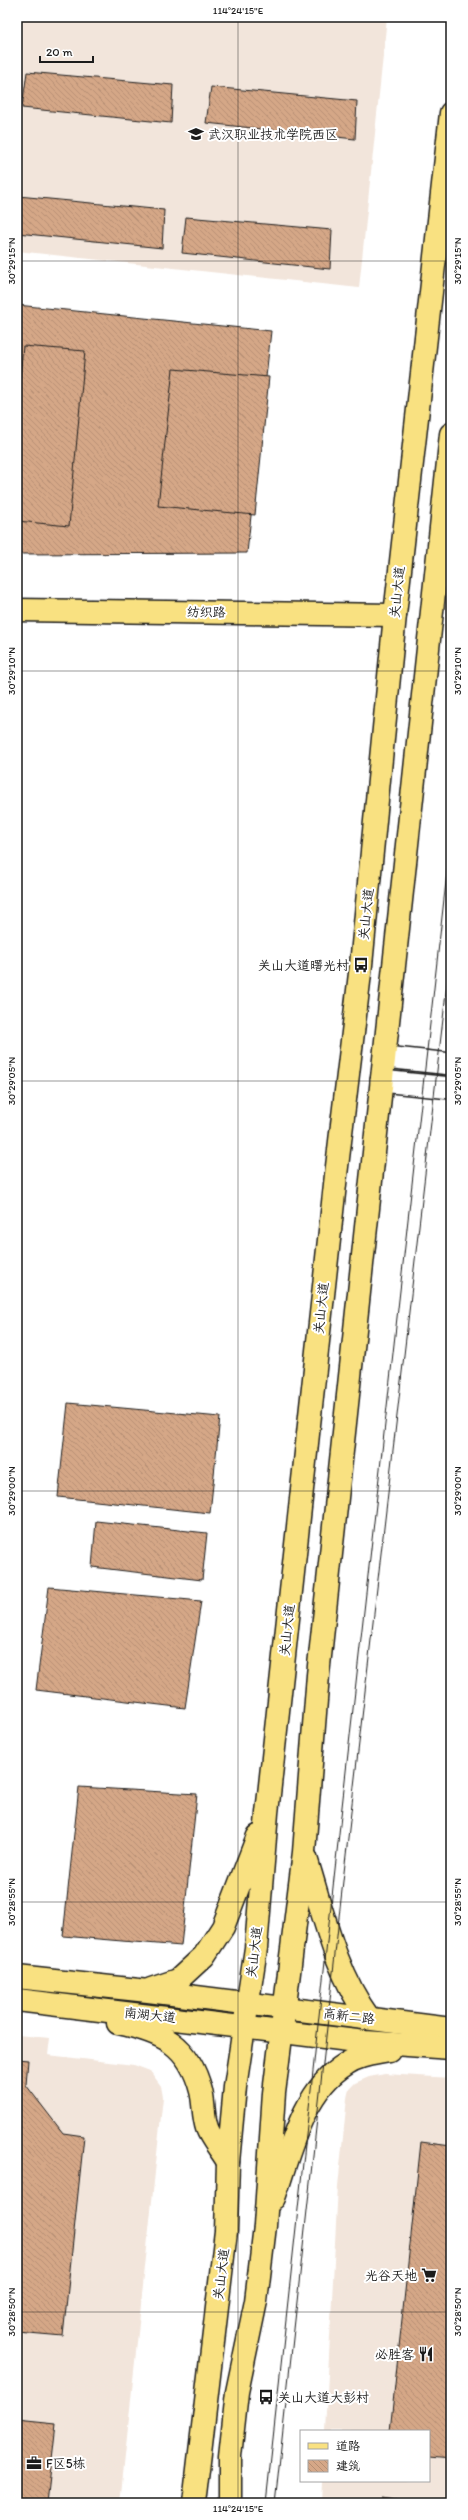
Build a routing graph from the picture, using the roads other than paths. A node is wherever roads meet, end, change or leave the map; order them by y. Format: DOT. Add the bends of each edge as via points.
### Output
graph roads {
  1 [pos="451,113"];
  2 [pos="451,434"];
  3 [pos="17,610"];
  4 [pos="395,615"];
  5 [pos="384,1057"];
  6 [pos="451,1064"];
  7 [pos="381,1081"];
  8 [pos="451,1088"];
  9 [pos="267,1813"];
  10 [pos="304,1852"];
  11 [pos="17,1977"];
  12 [pos="148,1990"];
  13 [pos="17,2000"];
  14 [pos="247,2004"];
  15 [pos="285,2008"];
  16 [pos="369,2018"];
  17 [pos="244,2026"];
  18 [pos="451,2029"];
  19 [pos="282,2031"];
  20 [pos="424,2045"];
  21 [pos="451,2048"];
  22 [pos="228,2162"];
  23 [pos="264,2226"];
  24 [pos="194,2503"];
  25 [pos="230,2503"];
  1 -- 4 [label="main road, 关山大道"];
  2 -- 5 [label="main road"];
  3 -- 4 [label="main road, 纺织路"];
  4 -- 9 [label="main road, 关山大道" via="361,965"];
  5 -- 6 [label="street"];
  5 -- 7 [label="main road"];
  7 -- 8 [label="street"];
  7 -- 10 [label="main road" via="318,1675"];
  9 -- 12 [label="main road" via="223,1927 204,1956 178,1980"];
  9 -- 14 [label="main road, 关山大道" via="256,1948"];
  10 -- 15 [label="main road"];
  10 -- 16 [label="main road" via="342,1971 353,1997"];
  11 -- 12 [label="main road, 南湖大道"];
  12 -- 14 [label="main road, 南湖大道"];
  13 -- 17 [label="main road, 南湖大道"];
  13 -- 22 [label="main road" via="142,2028 161,2035 174,2044 190,2060 201,2091 208,2128"];
  14 -- 15 [label="main road, 高新二路"];
  14 -- 17 [label="main road, 关山大道"];
  15 -- 16 [label="main road, 高新二路"];
  15 -- 19 [label="main road"];
  16 -- 18 [label="main road, 高新二路"];
  17 -- 19 [label="main road, 南湖大道"];
  17 -- 22 [label="main road, 关山大道"];
  19 -- 20 [label="main road, 高新二路" via="365,2042"];
  19 -- 23 [label="main road" via="274,2093"];
  20 -- 21 [label="main road, 高新二路"];
  20 -- 23 [label="main road" via="362,2056 346,2063 327,2078 300,2120"];
  22 -- 24 [label="main road, 关山大道" via="223,2260"];
  23 -- 25 [label="main road" via="256,2301 237,2392 230,2456"];
}
